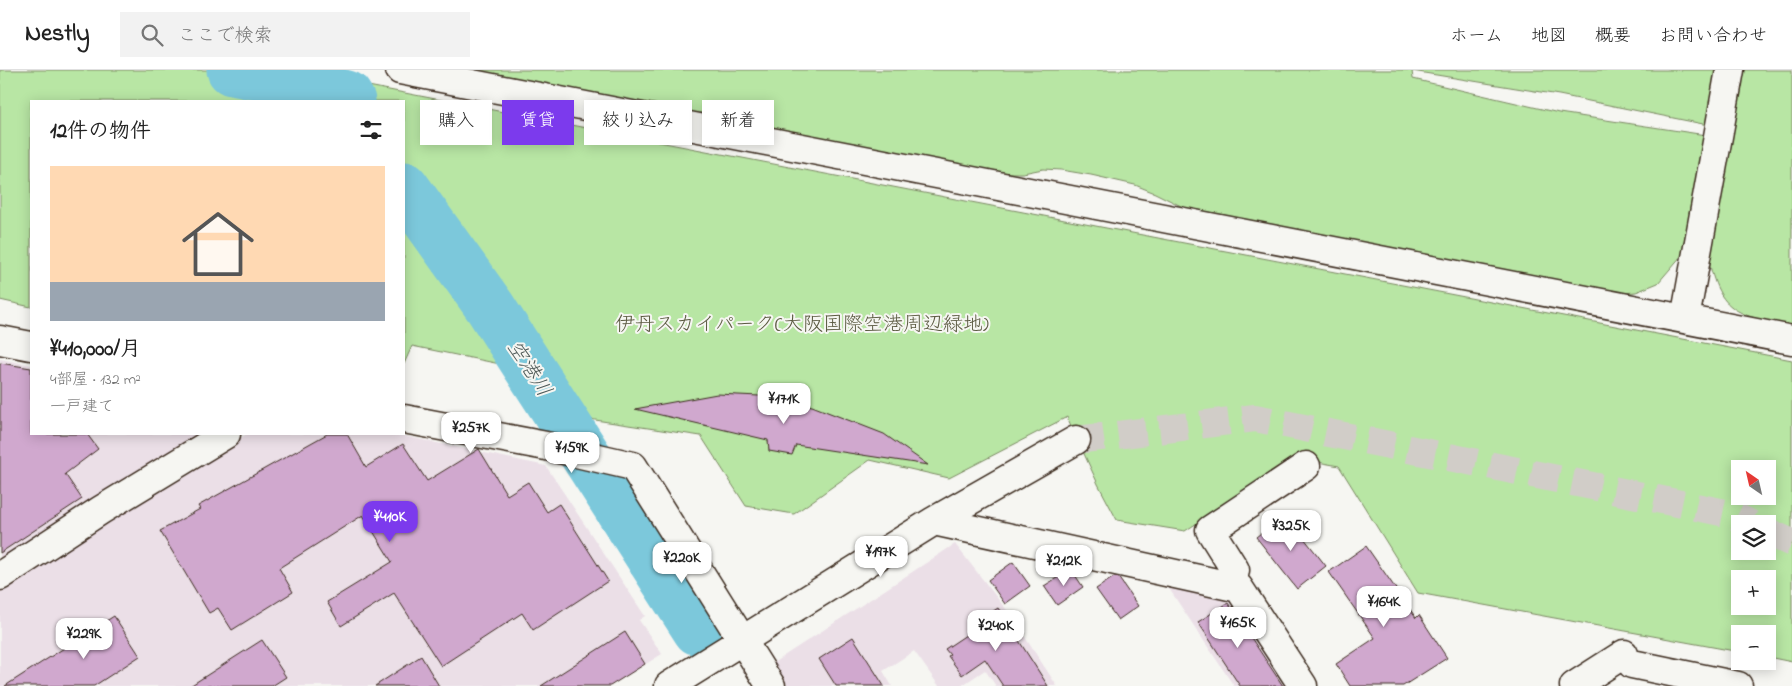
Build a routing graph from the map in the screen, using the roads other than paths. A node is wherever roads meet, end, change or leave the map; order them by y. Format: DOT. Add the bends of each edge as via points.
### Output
graph roads {
  1 [pos="400,70"];
  2 [pos="1730,70"];
  3 [pos="1685,320"];
  4 [pos="0,340"];
  5 [pos="1792,340"];
  6 [pos="30,346"];
  7 [pos="405,419"];
  8 [pos="224,435"];
  9 [pos="1076,440"];
  10 [pos="1306,466"];
  11 [pos="934,521"];
  12 [pos="0,576"];
  13 [pos="1232,586"];
  14 [pos="742,639"];
  15 [pos="668,686"];
  16 [pos="771,686"];
  17 [pos="1303,686"];
  18 [pos="1574,686"];
  19 [pos="1738,686"];
  1 -- 3 [label="street"];
  2 -- 3 [label="street"];
  3 -- 5 [label="street"];
  4 -- 6 [label="street"];
  7 -- 14 [label="street" via="633,466"];
  8 -- 12 [label="street"];
  9 -- 11 [label="street"];
  10 -- 13 [label="street" via="1210,530 1235,570"];
  11 -- 13 [label="street"];
  11 -- 14 [label="street"];
  13 -- 17 [label="street" via="1240,588"];
  14 -- 15 [label="street"];
  14 -- 16 [label="street"];
  18 -- 19 [label="street" via="1628,659"];
}
